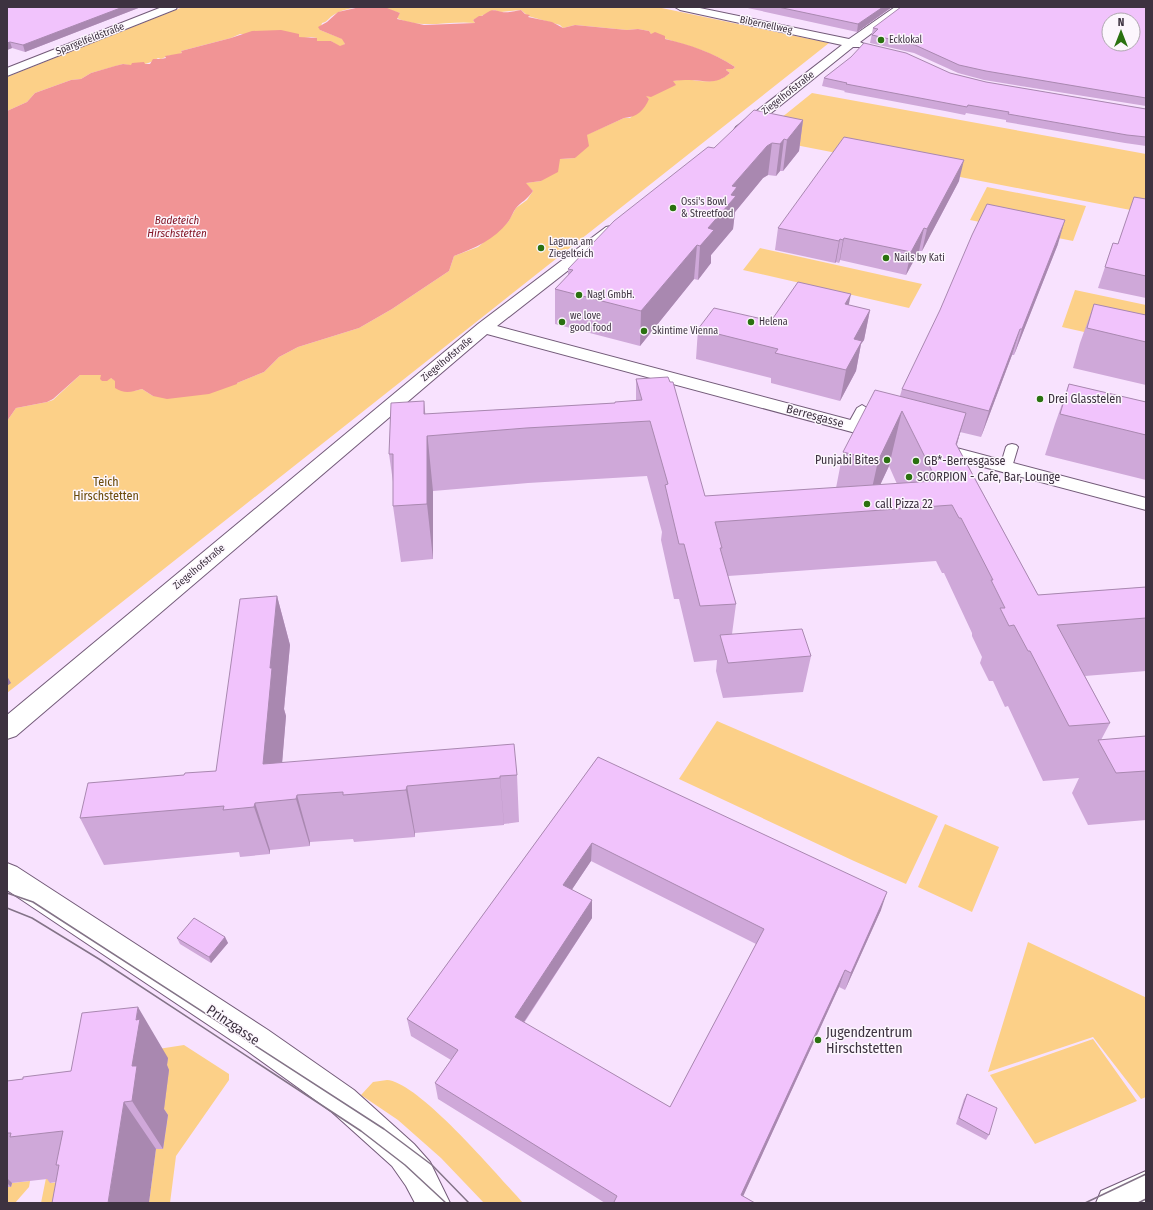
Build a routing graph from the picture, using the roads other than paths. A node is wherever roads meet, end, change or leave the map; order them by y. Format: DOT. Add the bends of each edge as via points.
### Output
graph roads {
  1 [pos="172,7"];
  2 [pos="680,7"];
  3 [pos="902,7"];
  4 [pos="851,43"];
  5 [pos="870,47"];
  6 [pos="7,72"];
  7 [pos="728,140"];
  8 [pos="622,221"];
  9 [pos="484,328"];
  10 [pos="862,408"];
  11 [pos="853,426"];
  12 [pos="1012,448"];
  13 [pos="1006,467"];
  14 [pos="1146,504"];
  15 [pos="7,729"];
  16 [pos="7,875"];
  17 [pos="403,1155"];
  18 [pos="1146,1187"];
  19 [pos="433,1203"];
  20 [pos="451,1203"];
  21 [pos="1113,1203"];
  1 -- 6 [label="street, Spargelfeldstraße"];
  2 -- 4 [label="street, Bibernellweg"];
  3 -- 4 [label="street, Ziegelhofstraße"];
  4 -- 5 [label="street, Bibernellweg"];
  4 -- 7 [label="street, Ziegelhofstraße"];
  8 -- 9 [label="street, Ziegelhofstraße" via="584,257"];
  9 -- 11 [label="street, Berresgasse"];
  9 -- 15 [label="street, Ziegelhofstraße"];
  10 -- 11 [label="lane"];
  11 -- 13 [label="street, Berresgasse"];
  12 -- 13 [label="lane"];
  13 -- 14 [label="street, Berresgasse"];
  16 -- 17 [label="street, Prinzgasse" via="257,1040 343,1101"];
  17 -- 19 [label="street, Prinzgasse" via="418,1174"];
  17 -- 20 [label="lane"];
  18 -- 21 [label="street"];
}
